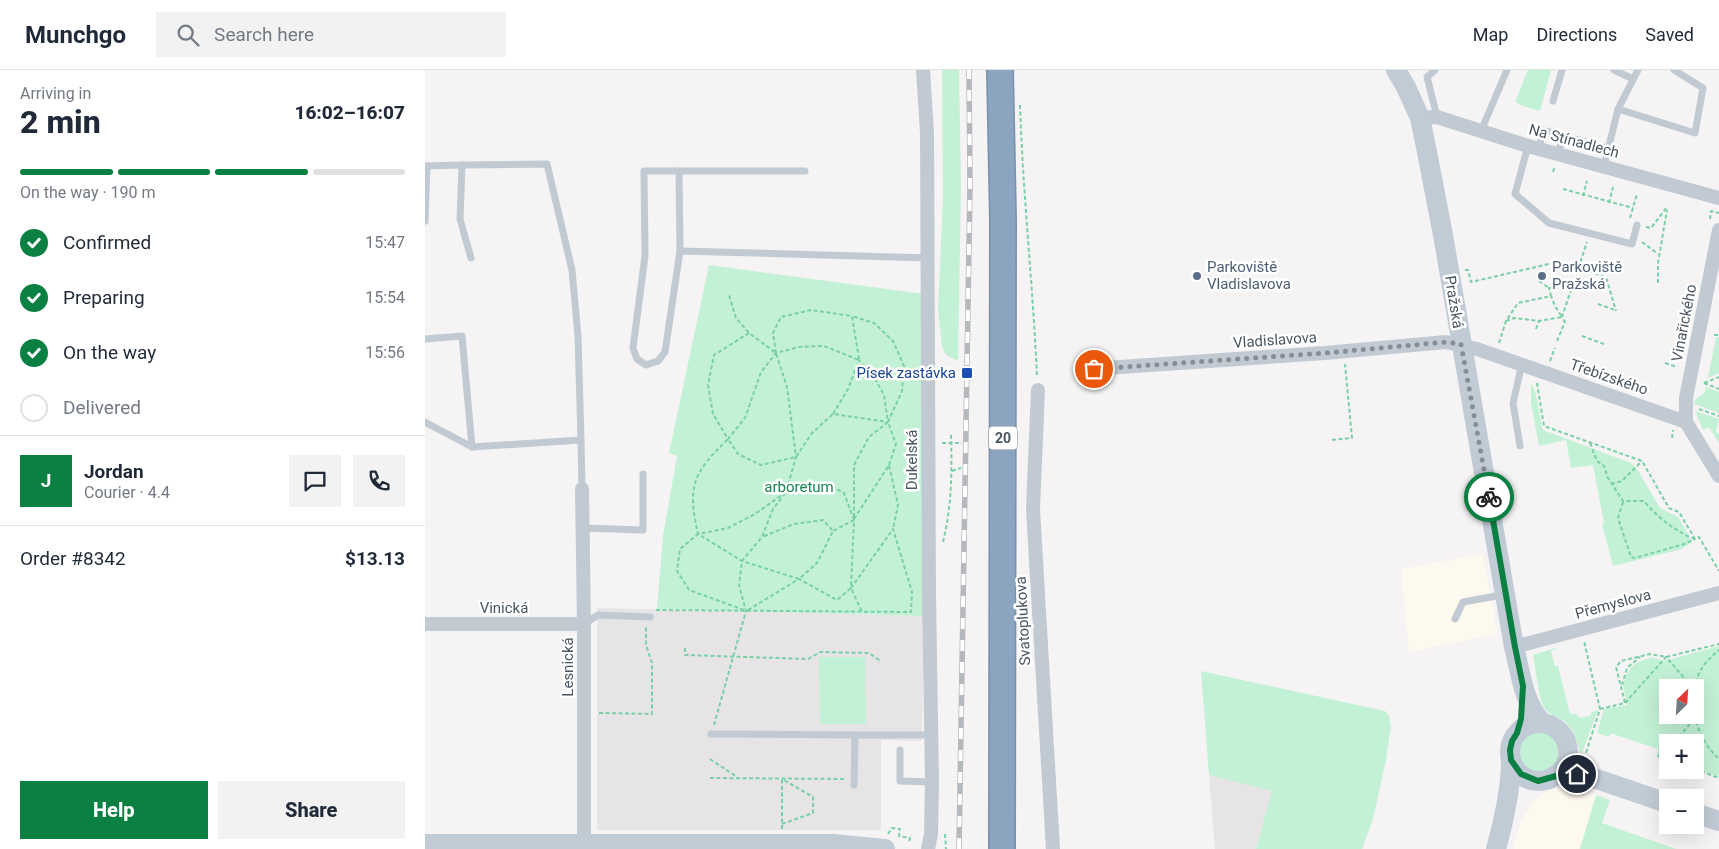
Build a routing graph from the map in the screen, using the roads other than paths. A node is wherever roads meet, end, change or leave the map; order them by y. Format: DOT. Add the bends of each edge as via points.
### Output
graph roads {
  1 [pos="923,70"];
  2 [pos="988,70"];
  3 [pos="1000,70"];
  4 [pos="1396,70"];
  5 [pos="1435,70"];
  6 [pos="1507,70"];
  7 [pos="1562,70"];
  8 [pos="1615,70"];
  9 [pos="1637,70"];
  10 [pos="1674,70"];
  11 [pos="1633,79"];
  12 [pos="1553,101"];
  13 [pos="1618,109"];
  14 [pos="1429,118"];
  15 [pos="1481,131"];
  16 [pos="1563,136"];
  17 [pos="1534,147"];
  18 [pos="1608,148"];
  19 [pos="1558,154"];
  20 [pos="462,165"];
  21 [pos="426,166"];
  22 [pos="1604,166"];
  23 [pos="679,171"];
  24 [pos="805,171"];
  25 [pos="1719,198"];
  26 [pos="425,222"];
  27 [pos="1637,224"];
  28 [pos="1719,230"];
  29 [pos="680,251"];
  30 [pos="471,258"];
  31 [pos="928,258"];
  32 [pos="425,339"];
  33 [pos="1461,344"];
  34 [pos="1522,364"];
  35 [pos="1091,369"];
  36 [pos="1038,390"];
  37 [pos="425,422"];
  38 [pos="1686,422"];
  39 [pos="581,440"];
  40 [pos="1520,446"];
  41 [pos="472,447"];
  42 [pos="643,474"];
  43 [pos="1719,476"];
  44 [pos="582,489"];
  45 [pos="583,528"];
  46 [pos="1719,593"];
  47 [pos="1505,594"];
  48 [pos="648,617"];
  49 [pos="1455,619"];
  50 [pos="425,624"];
  51 [pos="584,624"];
  52 [pos="1515,647"];
  53 [pos="1523,686"];
  54 [pos="1542,723"];
  55 [pos="1517,733"];
  56 [pos="711,734"];
  57 [pos="855,734"];
  58 [pos="931,735"];
  59 [pos="900,750"];
  60 [pos="1511,760"];
  61 [pos="1580,763"];
  62 [pos="1546,778"];
  63 [pos="854,782"];
  64 [pos="932,782"];
  65 [pos="1659,799"];
  66 [pos="1506,813"];
  67 [pos="1704,816"];
  68 [pos="1719,821"];
  69 [pos="425,844"];
  70 [pos="743,846"];
  71 [pos="584,847"];
  72 [pos="885,849"];
  73 [pos="928,849"];
  74 [pos="990,849"];
  75 [pos="1001,849"];
  76 [pos="1053,849"];
  77 [pos="1496,849"];
  1 -- 31 [label="street, Dukelská"];
  2 -- 74 [label="highway, 20"];
  3 -- 75 [label="highway, 20" via="1003,259"];
  4 -- 14 [label="main road, Pražská"];
  5 -- 14 [label="lane" via="1427,77"];
  6 -- 15 [label="lane"];
  7 -- 12 [label="lane"];
  8 -- 11 [label="lane"];
  9 -- 11 [label="lane"];
  10 -- 13 [label="lane" via="1703,88 1695,133"];
  11 -- 13 [label="lane"];
  13 -- 18 [label="lane"];
  14 -- 15 [label="street, Na Stínadlech"];
  14 -- 33 [label="main road, Pražská" via="1443,235"];
  15 -- 17 [label="street, Na Stínadlech"];
  16 -- 17 [label="lane" via="1543,130"];
  16 -- 18 [label="lane"];
  16 -- 19 [label="lane"];
  17 -- 19 [label="street, Na Stínadlech"];
  17 -- 27 [label="lane" via="1515,194 1549,223 1632,244"];
  18 -- 22 [label="lane"];
  19 -- 22 [label="street, Na Stínadlech"];
  20 -- 21 [label="lane"];
  20 -- 30 [label="lane" via="461,219"];
  20 -- 39 [label="lane" via="547,164 572,270 578,336"];
  21 -- 26 [label="lane"];
  22 -- 25 [label="street, Na Stínadlech"];
  23 -- 24 [label="lane"];
  23 -- 29 [label="lane"];
  23 -- 29 [label="lane" via="644,171 645,256 633,348 637,359 647,366 658,361 665,352"];
  28 -- 38 [label="street, Vinařického" via="1686,398"];
  29 -- 31 [label="lane"];
  31 -- 58 [label="street, Dukelská"];
  32 -- 41 [label="lane" via="462,336"];
  33 -- 34 [label="street, Třebízského"];
  33 -- 35 [label="street, Vladislavova" via="1446,342"];
  33 -- 47 [label="main road, Pražská"];
  34 -- 38 [label="street, Třebízského"];
  34 -- 40 [label="lane" via="1513,403"];
  36 -- 76 [label="street, Svatoplukova" via="1033,509"];
  37 -- 41 [label="lane"];
  38 -- 43 [label="street"];
  39 -- 41 [label="lane"];
  39 -- 44 [label="lane"];
  42 -- 45 [label="lane" via="643,530"];
  44 -- 45 [label="street, Lesnická"];
  45 -- 51 [label="street, Lesnická"];
  46 -- 52 [label="street, Přemyslova"];
  47 -- 49 [label="lane" via="1463,602"];
  47 -- 52 [label="main road, Pražská"];
  48 -- 51 [label="lane" via="598,615"];
  50 -- 51 [label="street, Vinická"];
  51 -- 71 [label="street, Lesnická"];
  52 -- 53 [label="main road, Pražská"];
  53 -- 54 [label="main road, Pražská" via="1532,713"];
  53 -- 55 [label="main road, Pražská"];
  54 -- 55 [label="main road" via="1525,727"];
  54 -- 61 [label="main road" via="1558,730"];
  55 -- 60 [label="main road, Pražská" via="1512,741"];
  56 -- 57 [label="lane"];
  57 -- 58 [label="lane"];
  57 -- 63 [label="lane"];
  58 -- 64 [label="street, Dukelská"];
  59 -- 64 [label="lane" via="900,781"];
  60 -- 62 [label="main road" via="1521,774"];
  60 -- 66 [label="main road"];
  61 -- 62 [label="main road" via="1565,763 1561,770"];
  61 -- 65 [label="main road"];
  62 -- 66 [label="main road" via="1520,791"];
  64 -- 73 [label="street, Dukelská"];
  66 -- 77 [label="main road"];
  67 -- 68 [label="main road"];
  69 -- 71 [label="main road"];
  70 -- 71 [label="main road"];
  70 -- 72 [label="main road, bridge" via="833,844"];
}
